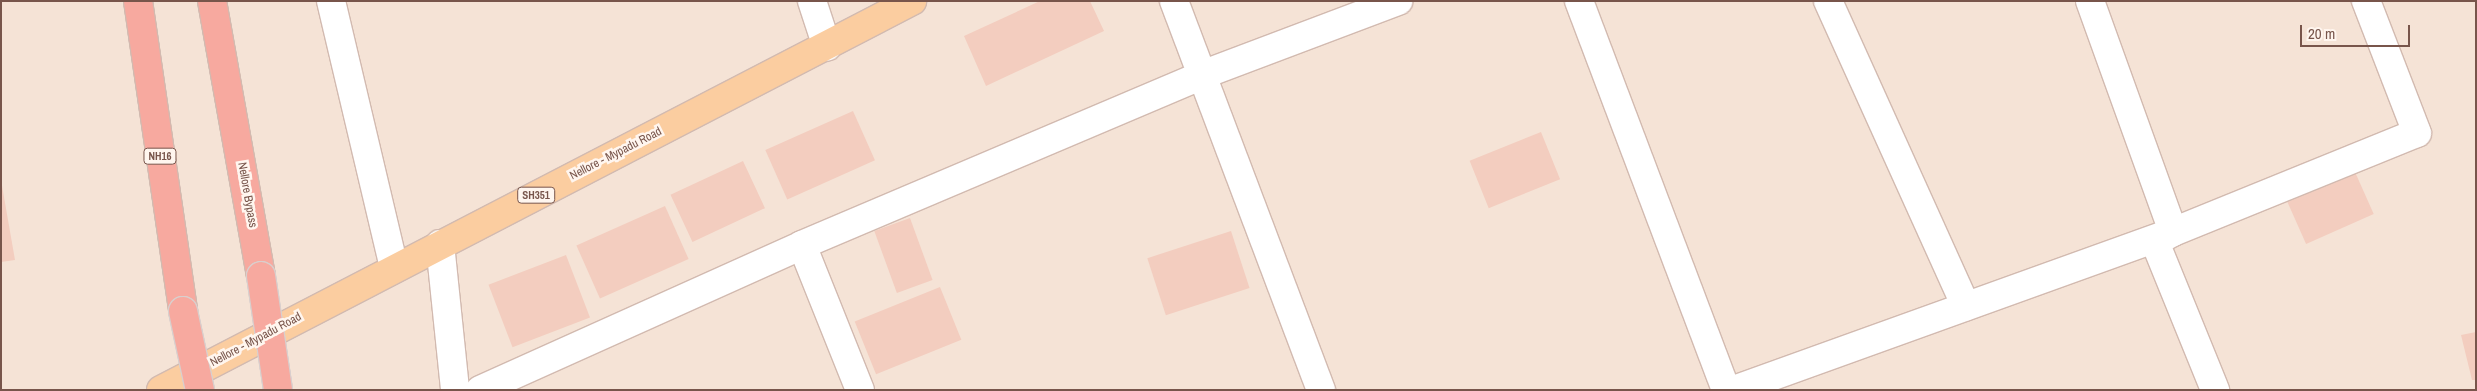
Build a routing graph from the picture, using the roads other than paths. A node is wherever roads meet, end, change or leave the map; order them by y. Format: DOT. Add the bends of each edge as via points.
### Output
graph roads {
  1 [pos="138,1"];
  2 [pos="212,1"];
  3 [pos="331,1"];
  4 [pos="812,1"];
  5 [pos="912,1"];
  6 [pos="1174,1"];
  7 [pos="1398,1"];
  8 [pos="1579,1"];
  9 [pos="1828,1"];
  10 [pos="2090,1"];
  11 [pos="2366,1"];
  12 [pos="827,47"];
  13 [pos="1202,76"];
  14 [pos="2173,232"];
  15 [pos="440,244"];
  16 [pos="802,245"];
  17 [pos="394,268"];
  18 [pos="1966,306"];
  19 [pos="161,390"];
  20 [pos="200,390"];
  21 [pos="278,390"];
  22 [pos="455,390"];
  23 [pos="480,390"];
  24 [pos="860,390"];
  25 [pos="1321,390"];
  26 [pos="1726,390"];
  27 [pos="1734,390"];
  28 [pos="2215,390"];
  1 -- 20 [label="highway, NH16, bridge" via="183,311"];
  2 -- 21 [label="highway, Nellore Bypass, bridge"];
  3 -- 17 [label="street"];
  4 -- 12 [label="street"];
  5 -- 12 [label="main road, Nellore - Mypadu Road / SH351"];
  6 -- 13 [label="street"];
  7 -- 13 [label="street"];
  8 -- 26 [label="street"];
  9 -- 18 [label="street"];
  10 -- 14 [label="street"];
  11 -- 14 [label="street" via="2417,133"];
  12 -- 15 [label="main road, Nellore - Mypadu Road / SH351"];
  13 -- 16 [label="street"];
  13 -- 25 [label="street"];
  14 -- 18 [label="street"];
  14 -- 28 [label="street" via="2155,242"];
  15 -- 17 [label="main road, Nellore - Mypadu Road / SH351"];
  15 -- 22 [label="street"];
  16 -- 23 [label="street"];
  16 -- 24 [label="street"];
  17 -- 19 [label="main road, Nellore - Mypadu Road / SH351"];
  18 -- 27 [label="street"];
}
